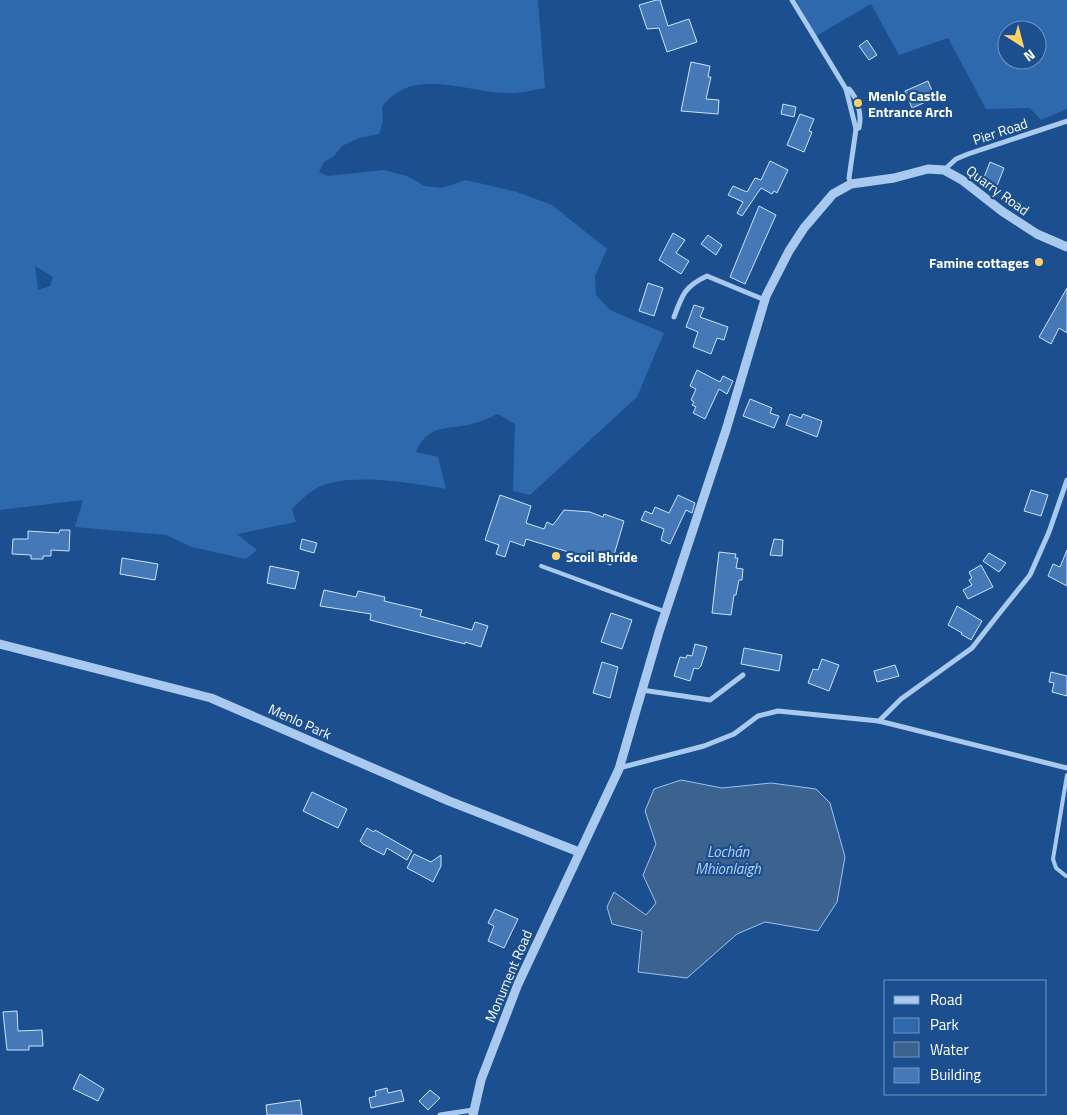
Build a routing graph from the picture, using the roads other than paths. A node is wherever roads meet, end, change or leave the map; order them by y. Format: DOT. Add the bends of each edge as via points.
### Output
graph roads {
  1 [pos="792,0"];
  2 [pos="1067,121"];
  3 [pos="944,170"];
  4 [pos="851,184"];
  5 [pos="1067,247"];
  6 [pos="765,300"];
  7 [pos="674,316"];
  8 [pos="1067,480"];
  9 [pos="541,566"];
  10 [pos="666,612"];
  11 [pos="0,644"];
  12 [pos="743,675"];
  13 [pos="642,690"];
  14 [pos="879,722"];
  15 [pos="619,768"];
  16 [pos="1067,768"];
  17 [pos="1067,775"];
  18 [pos="579,852"];
  19 [pos="1066,876"];
  20 [pos="473,1113"];
  21 [pos="440,1115"];
  1 -- 4 [label="street" via="846,90 856,129 849,178"];
  2 -- 3 [label="street, Pier Road" via="968,154"];
  3 -- 4 [label="street, Quarry Road" via="928,169"];
  3 -- 5 [label="street, Quarry Road" via="1037,234"];
  4 -- 6 [label="street, Monument Road" via="833,194 804,228"];
  6 -- 7 [label="street" via="707,276 693,283 683,294"];
  6 -- 10 [label="street, Monument Road"];
  8 -- 14 [label="street" via="1030,575 972,648 900,699"];
  9 -- 10 [label="lane"];
  10 -- 13 [label="street, Monument Road"];
  11 -- 18 [label="street, Menlo Park" via="211,698 449,801"];
  12 -- 13 [label="street" via="710,700"];
  13 -- 15 [label="street, Monument Road"];
  14 -- 15 [label="street" via="778,712 758,716 734,734 704,746"];
  14 -- 16 [label="street"];
  15 -- 18 [label="street, Monument Road"];
  17 -- 19 [label="lane" via="1052,859 1056,868"];
  18 -- 20 [label="street, Monument Road" via="518,984 480,1080"];
  20 -- 21 [label="street"];
}
